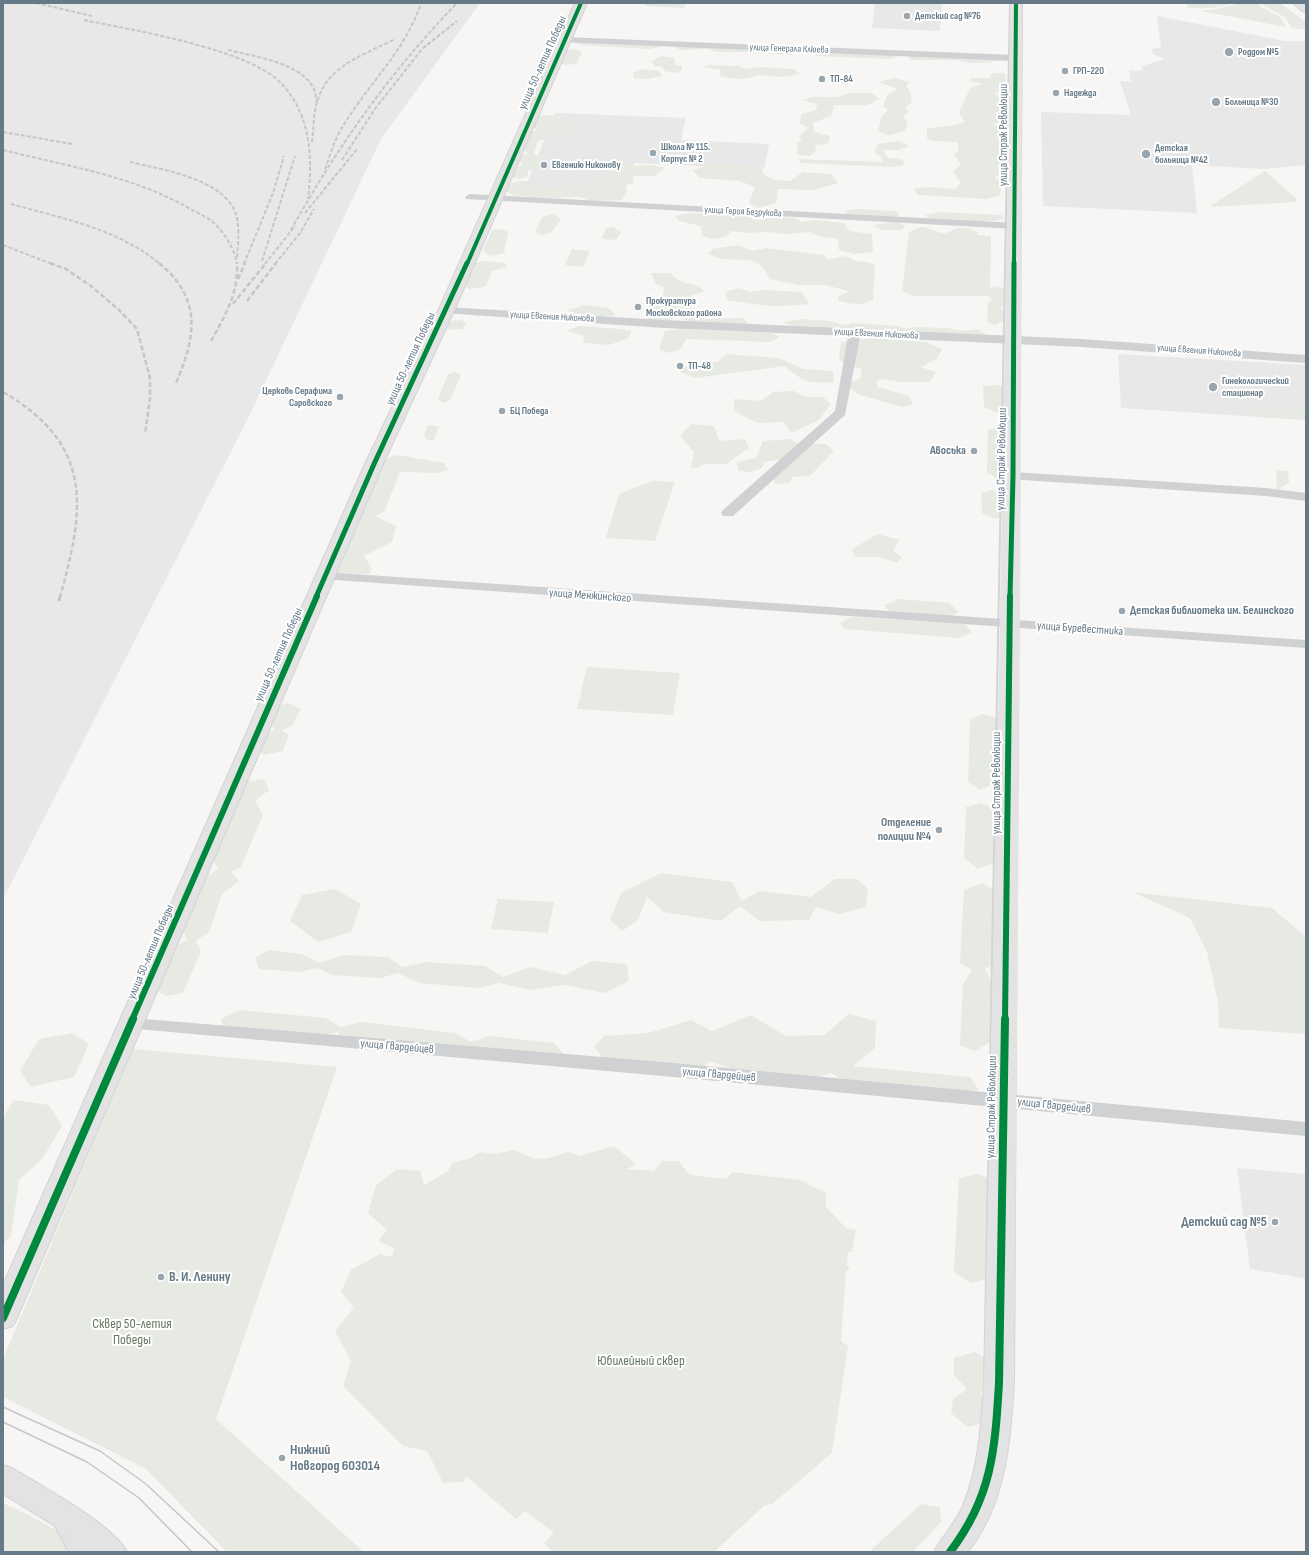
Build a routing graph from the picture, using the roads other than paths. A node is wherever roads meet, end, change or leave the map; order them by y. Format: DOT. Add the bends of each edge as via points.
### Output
graph roads {
  1 [pos="581,3"];
  2 [pos="1016,3"];
  3 [pos="1299,3"];
  4 [pos="1306,8"];
  5 [pos="564,40"];
  6 [pos="1014,58"];
  7 [pos="470,198"];
  8 [pos="496,199"];
  9 [pos="1016,226"];
  10 [pos="446,311"];
  11 [pos="855,333"];
  12 [pos="1014,340"];
  13 [pos="1306,359"];
  14 [pos="1013,476"];
  15 [pos="1306,498"];
  16 [pos="728,513"];
  17 [pos="325,576"];
  18 [pos="854,613"];
  19 [pos="1009,625"];
  20 [pos="1306,644"];
  21 [pos="132,1024"];
  22 [pos="1003,1101"];
  23 [pos="1306,1129"];
  24 [pos="3,1318"];
  25 [pos="3,1478"];
  26 [pos="66,1517"];
  27 [pos="85,1552"];
  28 [pos="111,1552"];
  29 [pos="950,1552"];
  1 -- 5 [label="street, улица 50-летия Победы"];
  2 -- 6 [label="street, улица Страж Революции"];
  3 -- 4 [label="street"];
  5 -- 6 [label="street, улица Генерала Клюева"];
  5 -- 8 [label="street, улица 50-летия Победы"];
  6 -- 9 [label="street, улица Страж Революции"];
  7 -- 8 [label="street, улица Героя Безрукова"];
  8 -- 9 [label="street, улица Героя Безрукова"];
  8 -- 10 [label="street, улица 50-летия Победы"];
  9 -- 12 [label="street, улица Страж Революции"];
  10 -- 11 [label="street, улица Евгения Никонова"];
  10 -- 17 [label="street, улица 50-летия Победы"];
  11 -- 12 [label="street, улица Евгения Никонова"];
  11 -- 16 [label="street" via="841,412"];
  12 -- 13 [label="street, улица Евгения Никонова"];
  12 -- 14 [label="street, улица Страж Революции"];
  14 -- 15 [label="street" via="1266,492"];
  14 -- 19 [label="street, улица Страж Революции"];
  17 -- 18 [label="street, улица Менжинского"];
  17 -- 21 [label="street, улица 50-летия Победы"];
  18 -- 19 [label="street, улица Буревестника"];
  19 -- 20 [label="street, улица Буревестника"];
  19 -- 22 [label="street, улица Страж Революции"];
  21 -- 22 [label="street, улица Гвардейцев"];
  21 -- 24 [label="street, улица 50-летия Победы"];
  22 -- 23 [label="street, улица Гвардейцев"];
  22 -- 29 [label="street, улица Страж Революции" via="999,1383 995,1444 982,1500 961,1539"];
  25 -- 26 [label="street"];
  26 -- 27 [label="street"];
  26 -- 28 [label="street"];
}
